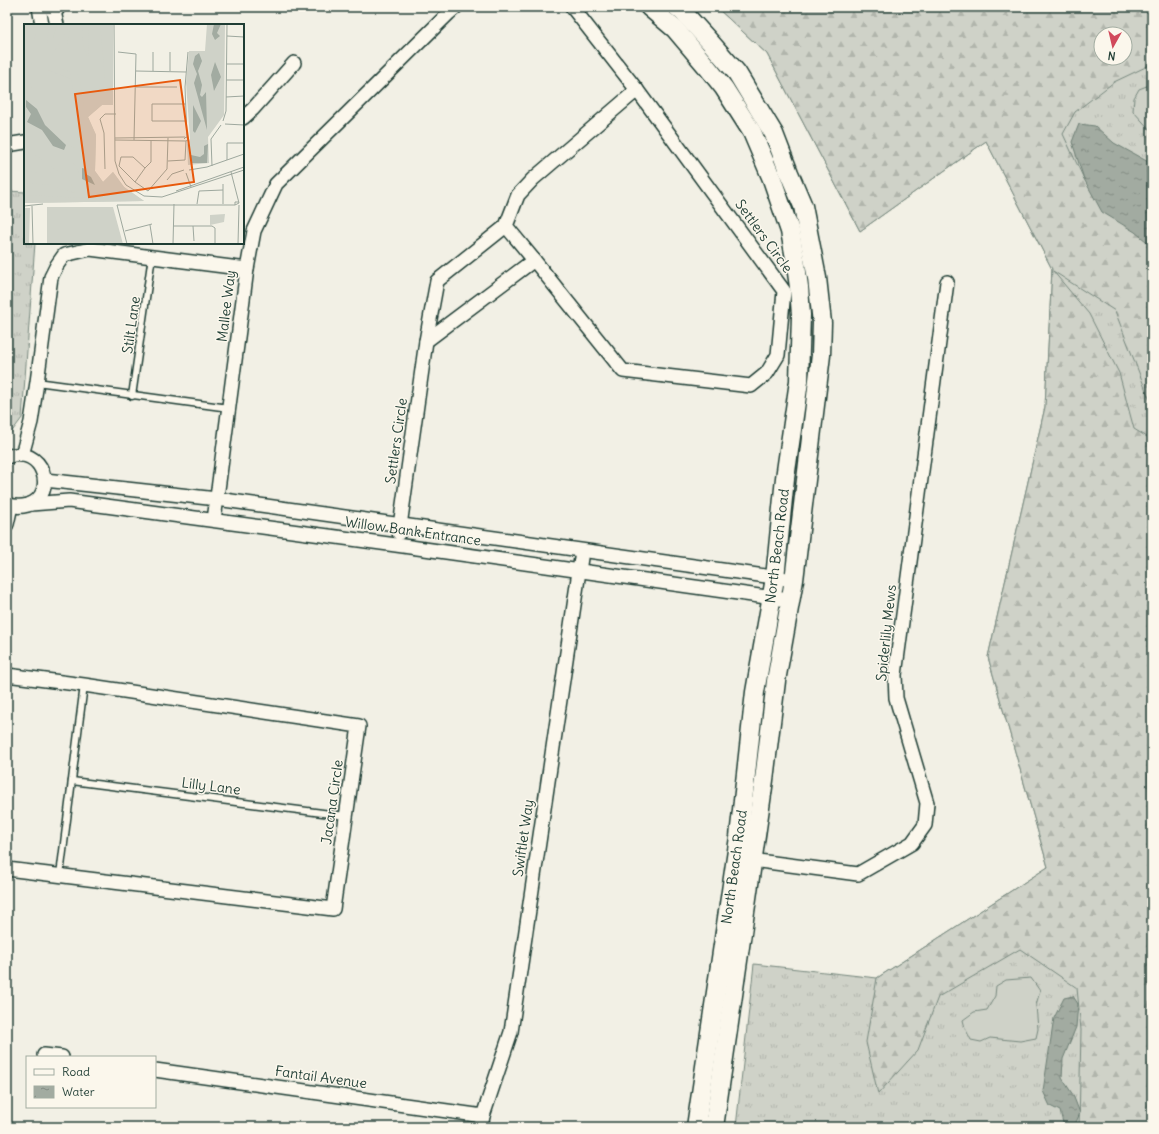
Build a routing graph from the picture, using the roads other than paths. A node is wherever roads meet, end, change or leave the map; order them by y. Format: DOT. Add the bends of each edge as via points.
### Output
graph roads {
  1 [pos="456,7"];
  2 [pos="572,7"];
  3 [pos="649,7"];
  4 [pos="677,7"];
  5 [pos="52,11"];
  6 [pos="43,24"];
  7 [pos="294,63"];
  8 [pos="637,90"];
  9 [pos="244,117"];
  10 [pos="24,142"];
  11 [pos="7,146"];
  12 [pos="506,226"];
  13 [pos="152,256"];
  14 [pos="534,260"];
  15 [pos="247,269"];
  16 [pos="947,282"];
  17 [pos="426,341"];
  18 [pos="37,382"];
  19 [pos="132,396"];
  20 [pos="229,408"];
  21 [pos="22,454"];
  22 [pos="7,457"];
  23 [pos="45,480"];
  24 [pos="217,499"];
  25 [pos="31,504"];
  26 [pos="9,505"];
  27 [pos="214,520"];
  28 [pos="7,524"];
  29 [pos="400,526"];
  30 [pos="396,545"];
  31 [pos="582,551"];
  32 [pos="579,571"];
  33 [pos="775,578"];
  34 [pos="794,580"];
  35 [pos="772,597"];
  36 [pos="790,600"];
  37 [pos="7,675"];
  38 [pos="84,685"];
  39 [pos="72,781"];
  40 [pos="346,816"];
  41 [pos="744,859"];
  42 [pos="7,869"];
  43 [pos="60,875"];
  44 [pos="44,1054"];
  45 [pos="56,1056"];
  46 [pos="156,1070"];
  47 [pos="482,1122"];
  48 [pos="696,1127"];
  49 [pos="714,1127"];
  1 -- 15 [label="street, Mallee Way" via="276,184 254,231"];
  2 -- 8 [label="street"];
  3 -- 33 [label="main road, North Beach Road" via="675,29 724,88 740,112 762,154 790,231 801,315 799,382 785,478"];
  4 -- 34 [label="main road, North Beach Road" via="737,73 774,134 804,206 822,323"];
  5 -- 6 [label="street"];
  7 -- 9 [label="street"];
  8 -- 12 [label="street" via="533,179 518,195"];
  8 -- 14 [label="street, Settlers Circle" via="784,291 778,355 767,373 751,386 624,371"];
  10 -- 11 [label="street"];
  12 -- 14 [label="street, Settlers Circle"];
  12 -- 17 [label="street, Settlers Circle" via="437,281"];
  13 -- 15 [label="street"];
  13 -- 18 [label="street" via="90,249 64,254 51,278"];
  13 -- 19 [label="lane, Stilt Lane"];
  14 -- 17 [label="street"];
  15 -- 20 [label="street, Mallee Way"];
  16 -- 41 [label="street, Spiderlily Mews" via="895,676 896,698 927,802 925,825 912,843 858,874"];
  17 -- 29 [label="street, Settlers Circle"];
  18 -- 19 [label="lane"];
  18 -- 21 [label="street" via="31,422"];
  19 -- 20 [label="lane"];
  20 -- 24 [label="street, Mallee Way"];
  21 -- 22 [label="street"];
  21 -- 23 [label="street" via="38,463"];
  23 -- 24 [label="street, Willow Bank Entrance"];
  23 -- 25 [label="street" via="39,498"];
  24 -- 27 [label="street, Mallee Way"];
  24 -- 29 [label="street, Willow Bank Entrance"];
  25 -- 26 [label="street, Willow Bank Entrance" via="21,507"];
  25 -- 27 [label="street, Willow Bank Entrance" via="69,501"];
  26 -- 28 [label="street"];
  27 -- 30 [label="street, Willow Bank Entrance"];
  29 -- 30 [label="street, Settlers Circle"];
  29 -- 31 [label="street, Willow Bank Entrance"];
  30 -- 32 [label="street, Willow Bank Entrance"];
  31 -- 32 [label="street, Swiftlet Way"];
  31 -- 33 [label="street, Willow Bank Entrance"];
  32 -- 35 [label="street, Willow Bank Entrance"];
  32 -- 47 [label="street, Swiftlet Way" via="511,1032"];
  33 -- 34 [label="street, Willow Bank Entrance"];
  33 -- 35 [label="main road, North Beach Road"];
  34 -- 36 [label="main road, North Beach Road"];
  35 -- 36 [label="street, Willow Bank Entrance"];
  35 -- 41 [label="main road, North Beach Road" via="755,692"];
  36 -- 41 [label="main road, North Beach Road" via="776,681 764,780"];
  37 -- 38 [label="street, Jacana Circle"];
  38 -- 39 [label="lane"];
  38 -- 40 [label="street, Jacana Circle" via="358,726"];
  39 -- 40 [label="lane, Lilly Lane"];
  39 -- 43 [label="lane"];
  40 -- 43 [label="street, Jacana Circle" via="333,908"];
  41 -- 48 [label="main road, North Beach Road"];
  41 -- 49 [label="main road, North Beach Road"];
  42 -- 43 [label="street, Jacana Circle"];
  44 -- 45 [label="street"];
  46 -- 47 [label="street, Fantail Avenue"];
}
